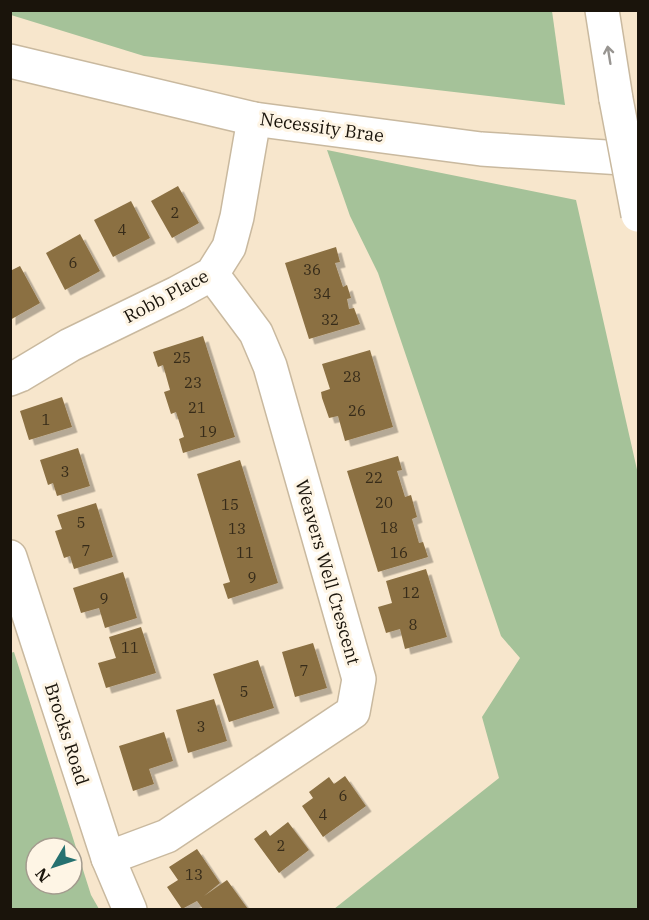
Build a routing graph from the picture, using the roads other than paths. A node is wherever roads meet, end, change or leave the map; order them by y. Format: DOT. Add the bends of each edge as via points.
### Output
graph roads {
  1 [pos="602,10"];
  2 [pos="10,61"];
  3 [pos="254,118"];
  4 [pos="639,159"];
  5 [pos="639,215"];
  6 [pos="212,274"];
  7 [pos="10,379"];
  8 [pos="10,557"];
  9 [pos="108,858"];
  10 [pos="130,909"];
  5 -- 1 [label="main road, one-way, bridge"];
  2 -- 3 [label="main road, Necessity Brae"];
  3 -- 4 [label="main road, Necessity Brae" via="481,149"];
  3 -- 6 [label="main road, Robb Place" via="229,247"];
  6 -- 7 [label="main road, Robb Place"];
  6 -- 9 [label="main road, Weavers Well Crescent" via="256,333 270,366 359,679 353,712 167,836"];
  8 -- 9 [label="main road, Brocks Road"];
  9 -- 10 [label="main road, Brocks Road"];
}
